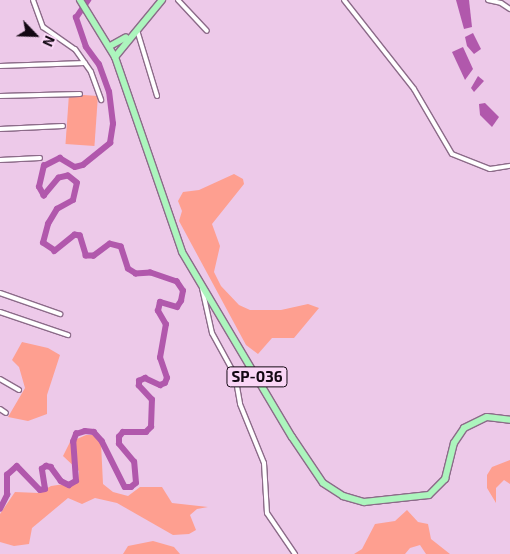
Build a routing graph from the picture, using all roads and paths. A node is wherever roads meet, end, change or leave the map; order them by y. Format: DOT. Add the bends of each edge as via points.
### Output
graph roads {
  1 [pos="33,0"];
  2 [pos="80,0"];
  3 [pos="162,0"];
  4 [pos="178,0"];
  5 [pos="344,0"];
  6 [pos="488,0"];
  7 [pos="510,9"];
  8 [pos="136,28"];
  9 [pos="207,31"];
  10 [pos="130,35"];
  11 [pos="110,46"];
  12 [pos="76,52"];
  13 [pos="115,57"];
  14 [pos="75,63"];
  15 [pos="85,63"];
  16 [pos="0,66"];
  17 [pos="80,94"];
  18 [pos="0,96"];
  19 [pos="157,96"];
  20 [pos="101,100"];
  21 [pos="63,126"];
  22 [pos="0,129"];
  23 [pos="40,158"];
  24 [pos="0,160"];
  25 [pos="510,166"];
  26 [pos="201,281"];
  27 [pos="0,293"];
  28 [pos="0,312"];
  29 [pos="60,314"];
  30 [pos="68,335"];
  31 [pos="0,379"];
  32 [pos="18,390"];
  33 [pos="0,409"];
  34 [pos="6,413"];
  35 [pos="510,420"];
  36 [pos="295,554"];
  1 -- 12 [label="street" via="43,27"];
  2 -- 11 [label="main road"];
  3 -- 8 [label="main road"];
  4 -- 9 [label="street"];
  5 -- 25 [label="street" via="414,89 452,154 490,168"];
  6 -- 7 [label="street"];
  8 -- 10 [label="main road"];
  8 -- 19 [label="street"];
  10 -- 11 [label="main road"];
  10 -- 13 [label="main road"];
  11 -- 13 [label="main road, SP-036"];
  12 -- 14 [label="street"];
  12 -- 15 [label="street"];
  13 -- 26 [label="main road, SP-036" via="174,232"];
  14 -- 15 [label="street"];
  14 -- 16 [label="street"];
  15 -- 20 [label="street"];
  17 -- 18 [label="street"];
  21 -- 22 [label="street"];
  23 -- 24 [label="street"];
  26 -- 35 [label="main road, SP-036" via="318,477 343,496 364,502 429,494 445,479 454,443 464,428 487,417"];
  26 -- 36 [label="street" via="212,333 235,376 240,404 264,464 267,513"];
  27 -- 29 [label="street"];
  28 -- 30 [label="street"];
  31 -- 32 [label="street"];
  33 -- 34 [label="street"];
}
